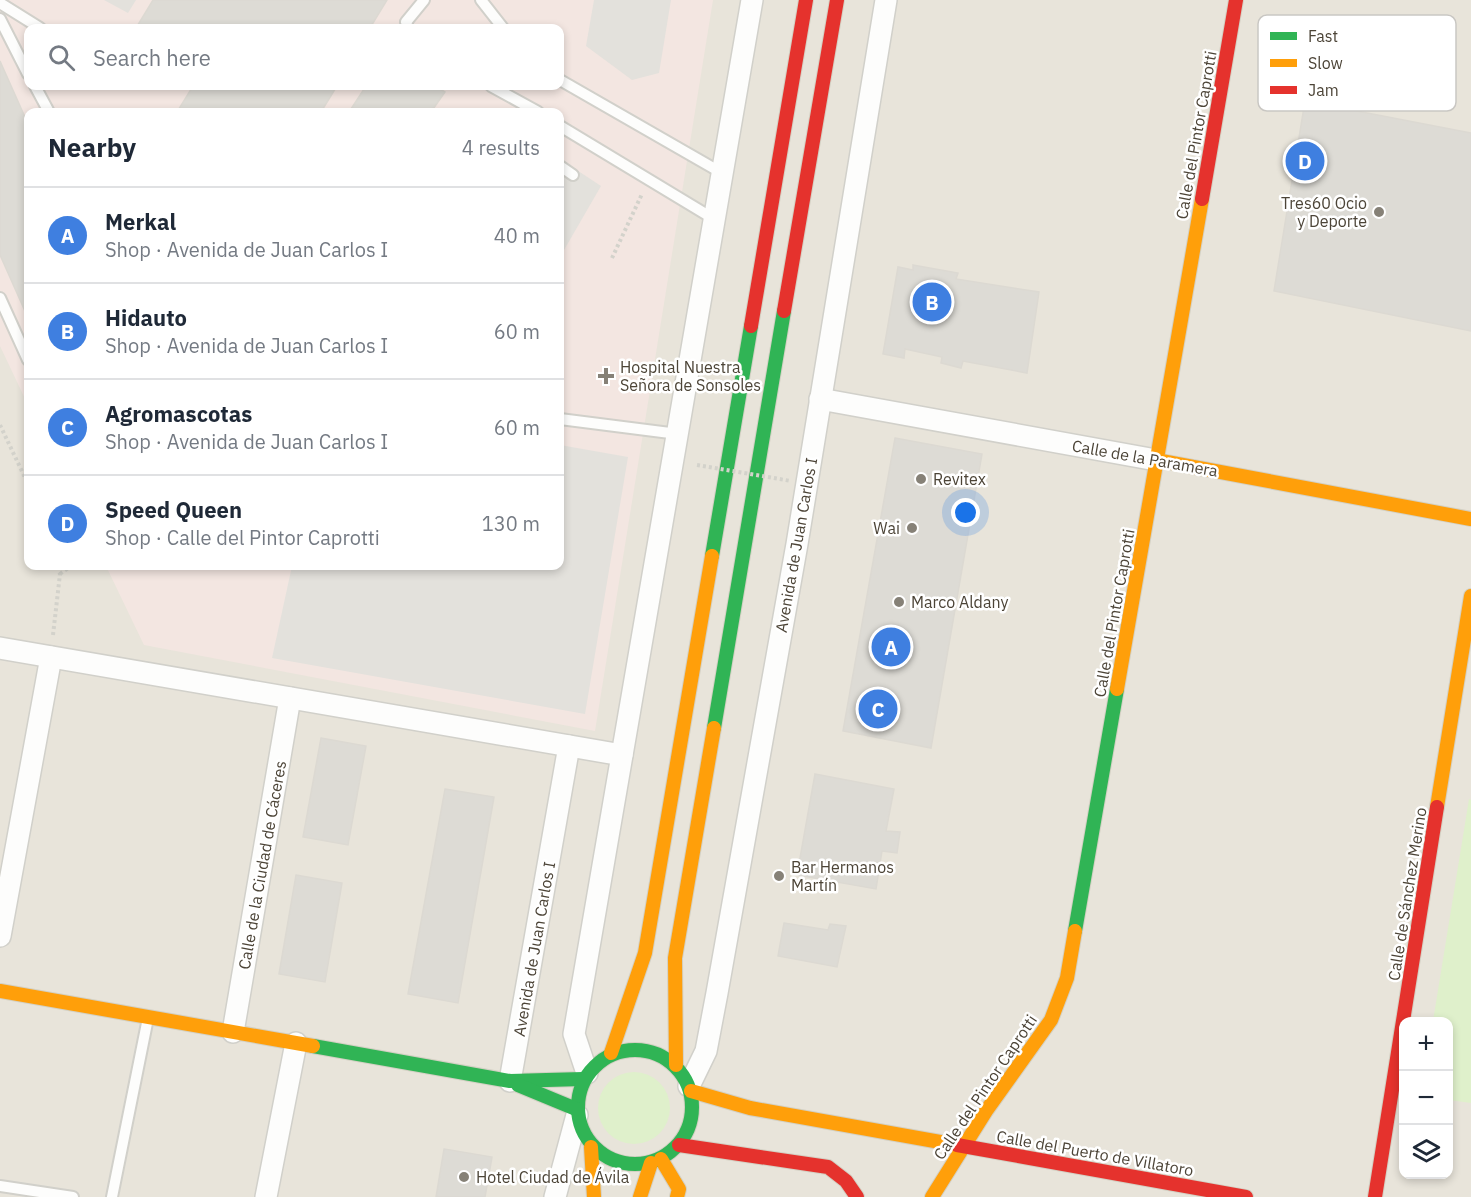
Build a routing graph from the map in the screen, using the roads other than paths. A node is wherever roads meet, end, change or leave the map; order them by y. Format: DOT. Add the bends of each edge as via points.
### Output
graph roads {
  1 [pos="424,0"];
  2 [pos="481,0"];
  3 [pos="752,0"];
  4 [pos="806,0"];
  5 [pos="837,0"];
  6 [pos="886,0"];
  7 [pos="1236,0"];
  8 [pos="0,3"];
  9 [pos="0,19"];
  10 [pos="34,24"];
  11 [pos="407,24"];
  12 [pos="500,24"];
  13 [pos="24,66"];
  14 [pos="564,82"];
  15 [pos="37,90"];
  16 [pos="498,90"];
  17 [pos="47,108"];
  18 [pos="531,108"];
  19 [pos="564,128"];
  20 [pos="564,169"];
  21 [pos="722,173"];
  22 [pos="573,175"];
  23 [pos="714,219"];
  24 [pos="0,298"];
  25 [pos="24,351"];
  26 [pos="820,399"];
  27 [pos="564,419"];
  28 [pos="678,434"];
  29 [pos="1156,460"];
  30 [pos="1471,519"];
  31 [pos="1471,596"];
  32 [pos="0,648"];
  33 [pos="51,657"];
  34 [pos="290,698"];
  35 [pos="569,746"];
  36 [pos="622,755"];
  37 [pos="0,936"];
  38 [pos="0,991"];
  39 [pos="148,1017"];
  40 [pos="233,1032"];
  41 [pos="296,1043"];
  42 [pos="611,1053"];
  43 [pos="676,1065"];
  44 [pos="585,1076"];
  45 [pos="510,1082"];
  46 [pos="690,1088"];
  47 [pos="576,1112"];
  48 [pos="679,1145"];
  49 [pos="963,1146"];
  50 [pos="591,1147"];
  51 [pos="656,1161"];
  52 [pos="0,1186"];
  53 [pos="73,1197"];
  54 [pos="112,1197"];
  55 [pos="266,1197"];
  56 [pos="555,1197"];
  57 [pos="594,1197"];
  58 [pos="640,1197"];
  59 [pos="677,1197"];
  60 [pos="857,1197"];
  61 [pos="932,1197"];
  62 [pos="1246,1197"];
  63 [pos="1375,1197"];
  1 -- 11 [label="lane"];
  2 -- 12 [label="lane"];
  3 -- 21 [label="street"];
  4 -- 42 [label="main road" via="645,953"];
  5 -- 43 [label="main road" via="675,958"];
  6 -- 26 [label="street, Avenida de Juan Carlos I"];
  7 -- 29 [label="main road, Calle del Pintor Caprotti"];
  8 -- 10 [label="lane"];
  9 -- 13 [label="lane"];
  14 -- 21 [label="lane"];
  15 -- 17 [label="lane"];
  16 -- 18 [label="lane"];
  19 -- 23 [label="lane"];
  20 -- 22 [label="lane"];
  21 -- 23 [label="street"];
  23 -- 28 [label="street"];
  24 -- 25 [label="lane"];
  26 -- 29 [label="street, Calle de la Paramera"];
  26 -- 46 [label="street, Avenida de Juan Carlos I" via="717,993 706,1051"];
  27 -- 28 [label="lane"];
  28 -- 36 [label="street"];
  29 -- 30 [label="main road, Calle de la Paramera"];
  29 -- 49 [label="main road, Calle del Pintor Caprotti" via="1067,978 1051,1020"];
  31 -- 63 [label="main road, Calle de Sánchez Merino"];
  32 -- 33 [label="street"];
  33 -- 34 [label="street"];
  33 -- 37 [label="street"];
  34 -- 35 [label="street"];
  34 -- 40 [label="street, Calle de la Ciudad de Cáceres"];
  35 -- 36 [label="street"];
  35 -- 45 [label="street, Avenida de Juan Carlos I"];
  36 -- 44 [label="street" via="574,1034"];
  38 -- 39 [label="main road"];
  39 -- 40 [label="main road"];
  39 -- 54 [label="lane"];
  40 -- 41 [label="main road"];
  41 -- 45 [label="main road"];
  41 -- 55 [label="street"];
  42 -- 43 [label="main road" via="634,1048 656,1053"];
  42 -- 44 [label="main road"];
  43 -- 46 [label="main road"];
  44 -- 45 [label="main road"];
  44 -- 47 [label="main road"];
  45 -- 47 [label="main road"];
  46 -- 48 [label="main road" via="691,1119"];
  46 -- 49 [label="main road, Calle del Puerto de Villatoro" via="750,1108"];
  47 -- 50 [label="main road"];
  47 -- 56 [label="street"];
  48 -- 51 [label="main road"];
  48 -- 60 [label="main road" via="828,1167 846,1181"];
  49 -- 61 [label="main road, Calle del Pintor Caprotti"];
  49 -- 62 [label="main road, Calle del Puerto de Villatoro"];
  50 -- 51 [label="main road" via="619,1164"];
  50 -- 57 [label="main road"];
  51 -- 58 [label="main road"];
  51 -- 59 [label="main road" via="679,1189"];
  52 -- 53 [label="lane"];
}
